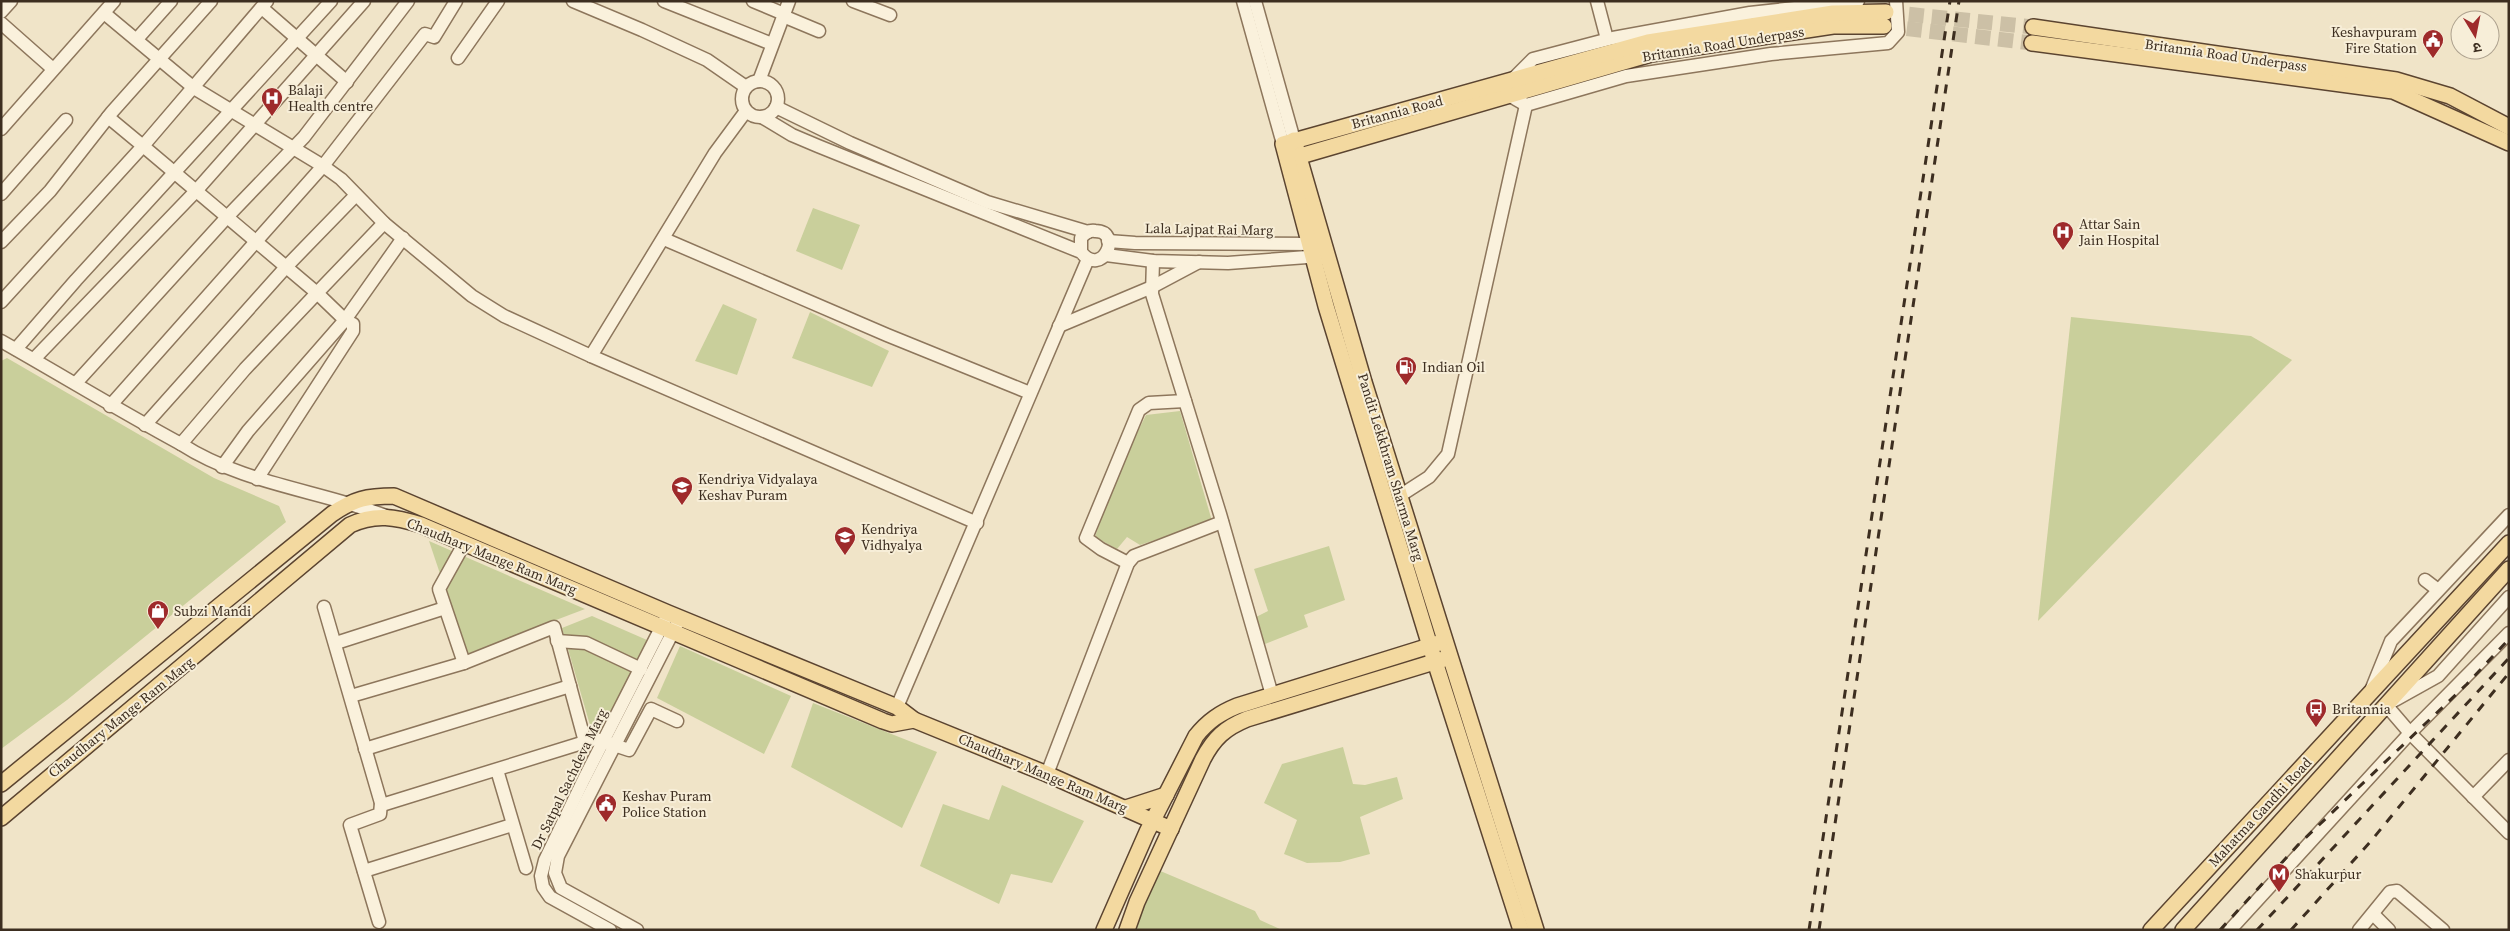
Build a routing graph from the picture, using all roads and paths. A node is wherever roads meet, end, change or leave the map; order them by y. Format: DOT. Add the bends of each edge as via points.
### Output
graph roads {
  1 [pos="11,1"];
  2 [pos="114,1"];
  3 [pos="171,1"];
  4 [pos="211,1"];
  5 [pos="331,1"];
  6 [pos="364,1"];
  7 [pos="408,1"];
  8 [pos="456,1"];
  9 [pos="498,1"];
  10 [pos="573,1"];
  11 [pos="664,1"];
  12 [pos="753,1"];
  13 [pos="789,1"];
  14 [pos="853,1"];
  15 [pos="1243,1"];
  16 [pos="1255,1"];
  17 [pos="1598,1"];
  18 [pos="1858,1"];
  19 [pos="264,5"];
  20 [pos="1750,7"];
  21 [pos="1,12"];
  22 [pos="104,13"];
  23 [pos="1889,13"];
  24 [pos="784,15"];
  25 [pos="890,15"];
  26 [pos="1,23"];
  27 [pos="2033,27"];
  28 [pos="819,31"];
  29 [pos="297,38"];
  30 [pos="137,39"];
  31 [pos="1607,39"];
  32 [pos="2032,43"];
  33 [pos="772,44"];
  34 [pos="316,55"];
  35 [pos="160,58"];
  36 [pos="458,58"];
  37 [pos="54,69"];
  38 [pos="1512,80"];
  39 [pos="759,81"];
  40 [pos="347,82"];
  41 [pos="746,87"];
  42 [pos="194,88"];
  43 [pos="2412,91"];
  44 [pos="1507,94"];
  45 [pos="1526,104"];
  46 [pos="776,107"];
  47 [pos="232,111"];
  48 [pos="746,111"];
  49 [pos="108,117"];
  50 [pos="762,117"];
  51 [pos="66,120"];
  52 [pos="255,124"];
  53 [pos="2509,127"];
  54 [pos="1,129"];
  55 [pos="1288,142"];
  56 [pos="2509,143"];
  57 [pos="143,146"];
  58 [pos="294,148"];
  59 [pos="1293,158"];
  60 [pos="323,166"];
  61 [pos="174,172"];
  62 [pos="196,192"];
  63 [pos="1,194"];
  64 [pos="356,195"];
  65 [pos="227,217"];
  66 [pos="384,223"];
  67 [pos="1088,232"];
  68 [pos="403,238"];
  69 [pos="664,239"];
  70 [pos="1108,240"];
  71 [pos="1,242"];
  72 [pos="254,242"];
  73 [pos="1317,250"];
  74 [pos="1085,255"];
  75 [pos="1106,255"];
  76 [pos="1152,261"];
  77 [pos="1199,262"];
  78 [pos="286,267"];
  79 [pos="1152,287"];
  80 [pos="317,293"];
  81 [pos="1,302"];
  82 [pos="345,320"];
  83 [pos="1059,326"];
  84 [pos="1,341"];
  85 [pos="16,349"];
  86 [pos="591,356"];
  87 [pos="34,359"];
  88 [pos="76,383"];
  89 [pos="1030,393"];
  90 [pos="1185,401"];
  91 [pos="110,406"];
  92 [pos="145,425"];
  93 [pos="181,444"];
  94 [pos="222,467"];
  95 [pos="257,479"];
  96 [pos="1401,495"];
  97 [pos="350,502"];
  98 [pos="2509,515"];
  99 [pos="386,516"];
  100 [pos="1222,522"];
  101 [pos="977,523"];
  102 [pos="2509,543"];
  103 [pos="464,544"];
  104 [pos="1128,563"];
  105 [pos="2509,569"];
  106 [pos="2425,580"];
  107 [pos="2438,590"];
  108 [pos="2509,597"];
  109 [pos="324,606"];
  110 [pos="445,608"];
  111 [pos="671,622"];
  112 [pos="2509,633"];
  113 [pos="557,640"];
  114 [pos="336,643"];
  115 [pos="1437,644"];
  116 [pos="1450,658"];
  117 [pos="1435,662"];
  118 [pos="464,663"];
  119 [pos="641,669"];
  120 [pos="570,686"];
  121 [pos="1272,695"];
  122 [pos="2369,695"];
  123 [pos="351,696"];
  124 [pos="2386,705"];
  125 [pos="897,707"];
  126 [pos="914,720"];
  127 [pos="677,721"];
  128 [pos="2410,733"];
  129 [pos="585,742"];
  130 [pos="609,743"];
  131 [pos="365,749"];
  132 [pos="2508,763"];
  133 [pos="497,770"];
  134 [pos="1047,774"];
  135 [pos="1,784"];
  136 [pos="1166,795"];
  137 [pos="2473,797"];
  138 [pos="381,803"];
  139 [pos="1126,808"];
  140 [pos="1,818"];
  141 [pos="1153,820"];
  142 [pos="512,825"];
  143 [pos="1172,829"];
  144 [pos="2509,834"];
  145 [pos="526,868"];
  146 [pos="364,871"];
  147 [pos="2373,914"];
  148 [pos="379,922"];
  149 [pos="610,930"];
  150 [pos="637,930"];
  151 [pos="1104,930"];
  152 [pos="1127,930"];
  153 [pos="1521,930"];
  154 [pos="1536,930"];
  155 [pos="2151,930"];
  156 [pos="2183,930"];
  157 [pos="2230,930"];
  158 [pos="2359,930"];
  159 [pos="2389,930"];
  160 [pos="2443,930"];
  1 -- 21 [label="street"];
  2 -- 22 [label="street"];
  3 -- 30 [label="street"];
  4 -- 35 [label="street"];
  5 -- 29 [label="street"];
  6 -- 34 [label="street"];
  7 -- 40 [label="street"];
  8 -- 60 [label="street" via="434,37 425,34"];
  9 -- 36 [label="street"];
  10 -- 41 [label="street" via="707,60"];
  11 -- 33 [label="street"];
  12 -- 24 [label="street"];
  13 -- 24 [label="street"];
  14 -- 25 [label="street"];
  15 -- 55 [label="street"];
  16 -- 55 [label="street, Pandit Lekkhram Sharma Marg"];
  17 -- 31 [label="street"];
  18 -- 20 [label="street"];
  19 -- 29 [label="street"];
  19 -- 42 [label="street"];
  20 -- 31 [label="street"];
  22 -- 30 [label="street"];
  22 -- 37 [label="street"];
  23 -- 38 [label="main road, Britannia Road Underpass" via="1832,13 1648,42"];
  23 -- 44 [label="main road, Britannia Road Underpass" via="1833,26 1651,54"];
  23 -- 45 [label="street" via="1898,32 1888,43 1771,54 1626,76"];
  24 -- 28 [label="street"];
  24 -- 33 [label="street"];
  26 -- 37 [label="street"];
  27 -- 43 [label="main road, Britannia Road Underpass" via="2396,80"];
  29 -- 34 [label="street"];
  29 -- 47 [label="street"];
  30 -- 35 [label="street"];
  31 -- 38 [label="street" via="1533,59"];
  32 -- 43 [label="main road, Britannia Road Underpass"];
  33 -- 39 [label="street"];
  34 -- 40 [label="street"];
  34 -- 52 [label="street"];
  35 -- 42 [label="street"];
  35 -- 49 [label="street"];
  37 -- 54 [label="street"];
  38 -- 55 [label="main road, Britannia Road"];
  39 -- 41 [label="street"];
  39 -- 46 [label="street" via="776,89"];
  40 -- 58 [label="street"];
  41 -- 48 [label="street" via="742,100"];
  42 -- 47 [label="street"];
  42 -- 57 [label="street"];
  43 -- 53 [label="main road" via="2450,96"];
  43 -- 56 [label="main road"];
  44 -- 45 [label="street"];
  44 -- 59 [label="main road, Britannia Road"];
  45 -- 96 [label="street" via="1448,454 1428,477"];
  46 -- 50 [label="street"];
  46 -- 67 [label="street" via="850,143 988,202"];
  47 -- 52 [label="street"];
  47 -- 61 [label="street"];
  48 -- 50 [label="street"];
  48 -- 69 [label="street" via="715,152"];
  49 -- 57 [label="street"];
  49 -- 71 [label="street" via="50,191"];
  50 -- 74 [label="street" via="792,135"];
  51 -- 63 [label="street"];
  52 -- 58 [label="street"];
  52 -- 62 [label="street"];
  55 -- 59 [label="main road, Pandit Lekkhram Sharma Marg"];
  57 -- 61 [label="street"];
  57 -- 81 [label="street"];
  58 -- 60 [label="street"];
  58 -- 65 [label="street"];
  59 -- 73 [label="main road, Pandit Lekkhram Sharma Marg"];
  60 -- 64 [label="street"];
  60 -- 72 [label="street"];
  61 -- 62 [label="street"];
  61 -- 85 [label="street"];
  62 -- 65 [label="street"];
  62 -- 87 [label="street"];
  64 -- 66 [label="street"];
  64 -- 78 [label="street"];
  65 -- 72 [label="street"];
  65 -- 88 [label="street"];
  66 -- 68 [label="street"];
  66 -- 80 [label="street"];
  67 -- 70 [label="street" via="1098,231"];
  67 -- 74 [label="street" via="1080,243"];
  68 -- 82 [label="street"];
  68 -- 86 [label="street" via="472,296 504,316"];
  69 -- 86 [label="street"];
  69 -- 89 [label="street"];
  70 -- 73 [label="street, Lala Lajpat Rai Marg"];
  70 -- 75 [label="street"];
  72 -- 78 [label="street"];
  72 -- 91 [label="street"];
  73 -- 77 [label="street" via="1228,263"];
  73 -- 96 [label="main road, Pandit Lekkhram Sharma Marg"];
  73 -- 115 [label="main road, Pandit Lekkhram Sharma Marg"];
  74 -- 75 [label="street" via="1097,260"];
  74 -- 83 [label="street"];
  75 -- 76 [label="street"];
  76 -- 77 [label="street"];
  76 -- 79 [label="street"];
  77 -- 79 [label="street"];
  78 -- 80 [label="street"];
  78 -- 92 [label="street"];
  79 -- 83 [label="street"];
  79 -- 90 [label="street"];
  80 -- 82 [label="street"];
  80 -- 93 [label="street" via="245,369"];
  82 -- 94 [label="street" via="248,431"];
  82 -- 95 [label="street" via="352,324 353,331"];
  83 -- 89 [label="street"];
  84 -- 85 [label="street"];
  85 -- 87 [label="street"];
  86 -- 101 [label="street"];
  87 -- 88 [label="street"];
  88 -- 91 [label="street"];
  89 -- 101 [label="street"];
  90 -- 100 [label="street"];
  90 -- 104 [label="street" via="1149,403 1139,410 1086,538"];
  91 -- 92 [label="street"];
  92 -- 93 [label="street"];
  93 -- 94 [label="street"];
  94 -- 95 [label="street"];
  95 -- 97 [label="street"];
  96 -- 115 [label="main road, Pandit Lekkhram Sharma Marg"];
  97 -- 99 [label="street"];
  97 -- 111 [label="main road, Chaudhary Mange Ram Marg" via="370,496 394,496"];
  97 -- 135 [label="main road, Chaudhary Mange Ram Marg"];
  98 -- 107 [label="street"];
  99 -- 103 [label="main road, Chaudhary Mange Ram Marg" via="421,525"];
  99 -- 140 [label="main road, Chaudhary Mange Ram Marg" via="350,525"];
  100 -- 104 [label="street" via="1134,556"];
  100 -- 121 [label="street"];
  101 -- 125 [label="street"];
  102 -- 122 [label="main road, Mahatma Gandhi Road"];
  103 -- 110 [label="street" via="439,589"];
  103 -- 111 [label="main road, Chaudhary Mange Ram Marg"];
  104 -- 134 [label="street"];
  105 -- 124 [label="main road, Mahatma Gandhi Road"];
  106 -- 107 [label="street"];
  107 -- 122 [label="street" via="2391,641"];
  108 -- 124 [label="street" via="2438,676"];
  109 -- 114 [label="street"];
  110 -- 114 [label="street"];
  110 -- 118 [label="street"];
  111 -- 119 [label="street, Dr Satpal Sachdeva Marg"];
  111 -- 125 [label="main road, Chaudhary Mange Ram Marg"];
  111 -- 126 [label="main road, Chaudhary Mange Ram Marg" via="892,724"];
  111 -- 130 [label="street"];
  112 -- 128 [label="street"];
  113 -- 118 [label="street" via="554,628"];
  113 -- 119 [label="street" via="586,643"];
  113 -- 120 [label="street"];
  114 -- 123 [label="street"];
  115 -- 116 [label="main road, Pandit Lekkhram Sharma Marg"];
  115 -- 117 [label="main road, Pandit Lekkhram Sharma Marg"];
  115 -- 121 [label="main road"];
  116 -- 117 [label="main road"];
  116 -- 154 [label="main road, Pandit Lekkhram Sharma Marg"];
  117 -- 143 [label="main road" via="1228,727 1214,740 1203,759"];
  117 -- 153 [label="main road, Pandit Lekkhram Sharma Marg"];
  118 -- 123 [label="street"];
  119 -- 130 [label="street, Dr Satpal Sachdeva Marg"];
  120 -- 129 [label="street"];
  120 -- 131 [label="street"];
  121 -- 136 [label="main road" via="1222,712 1207,723 1196,736"];
  122 -- 155 [label="main road, Mahatma Gandhi Road"];
  123 -- 131 [label="street"];
  124 -- 128 [label="street"];
  124 -- 156 [label="main road, Mahatma Gandhi Road"];
  125 -- 126 [label="main road, Chaudhary Mange Ram Marg"];
  126 -- 134 [label="main road, Chaudhary Mange Ram Marg"];
  127 -- 130 [label="street" via="651,709 628,750"];
  128 -- 137 [label="street"];
  128 -- 157 [label="street"];
  129 -- 130 [label="street" via="596,739"];
  129 -- 133 [label="street"];
  130 -- 149 [label="street, Dr Satpal Sachdeva Marg" via="545,860 540,876 550,897"];
  130 -- 150 [label="street" via="558,856 554,873 560,888"];
  131 -- 138 [label="street"];
  132 -- 137 [label="street"];
  133 -- 138 [label="street"];
  133 -- 142 [label="street"];
  134 -- 139 [label="main road, Chaudhary Mange Ram Marg"];
  136 -- 139 [label="main road"];
  136 -- 141 [label="main road"];
  137 -- 144 [label="street"];
  138 -- 146 [label="street" via="380,814 350,825"];
  139 -- 141 [label="main road, Chaudhary Mange Ram Marg"];
  141 -- 143 [label="main road, Chaudhary Mange Ram Marg"];
  141 -- 151 [label="main road"];
  142 -- 145 [label="street"];
  142 -- 146 [label="street"];
  143 -- 152 [label="main road"];
  146 -- 148 [label="street"];
  147 -- 158 [label="street"];
  147 -- 159 [label="street"];
  147 -- 160 [label="street" via="2390,892 2397,891"];
}
